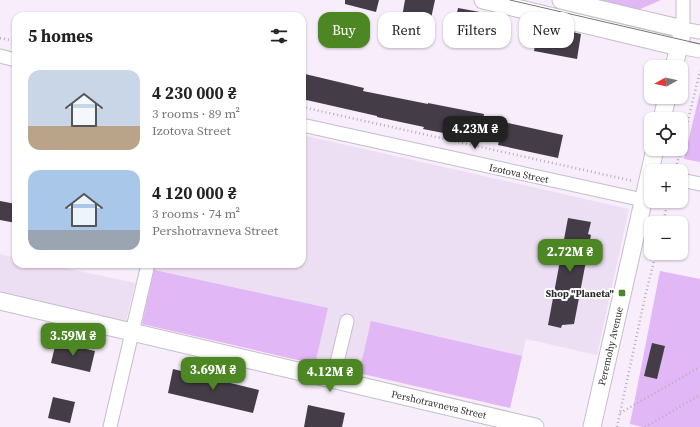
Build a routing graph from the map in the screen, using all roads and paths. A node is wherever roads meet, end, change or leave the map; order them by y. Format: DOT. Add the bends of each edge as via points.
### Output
graph roads {
  1 [pos="483,0"];
  2 [pos="561,0"];
  3 [pos="683,0"];
  4 [pos="683,29"];
  5 [pos="700,32"];
  6 [pos="0,38"];
  7 [pos="12,41"];
  8 [pos="679,46"];
  9 [pos="700,51"];
  10 [pos="0,56"];
  11 [pos="12,59"];
  12 [pos="676,60"];
  13 [pos="700,71"];
  14 [pos="306,108"];
  15 [pos="688,120"];
  16 [pos="306,126"];
  17 [pos="644,176"];
  18 [pos="688,181"];
  19 [pos="700,184"];
  20 [pos="644,196"];
  21 [pos="643,200"];
  22 [pos="654,260"];
  23 [pos="147,268"];
  24 [pos="0,301"];
  25 [pos="347,321"];
  26 [pos="132,332"];
  27 [pos="700,367"];
  28 [pos="333,379"];
  29 [pos="700,395"];
  30 [pos="619,413"];
  31 [pos="486,421"];
  32 [pos="110,427"];
  33 [pos="535,427"];
  34 [pos="592,427"];
  35 [pos="617,427"];
  36 [pos="645,427"];
  1 -- 8 [label="main road"];
  2 -- 4 [label="main road"];
  3 -- 4 [label="street"];
  4 -- 5 [label="street"];
  4 -- 8 [label="main road"];
  6 -- 7 [label="path"];
  8 -- 9 [label="street"];
  8 -- 12 [label="main road"];
  10 -- 11 [label="street"];
  13 -- 15 [label="path"];
  14 -- 17 [label="path"];
  16 -- 21 [label="street, Izotova Street"];
  18 -- 19 [label="street"];
  20 -- 21 [label="main road, Peremohy Avenue"];
  21 -- 34 [label="main road, Peremohy Avenue"];
  22 -- 30 [label="path"];
  23 -- 26 [label="street"];
  24 -- 26 [label="main road, Pershotravneva Street"];
  25 -- 28 [label="street"];
  26 -- 28 [label="main road, Pershotravneva Street"];
  26 -- 32 [label="street"];
  27 -- 30 [label="path"];
  28 -- 31 [label="main road, Pershotravneva Street"];
  29 -- 36 [label="path"];
  30 -- 35 [label="path"];
  31 -- 33 [label="main road, Pershotravneva Street"];
}
